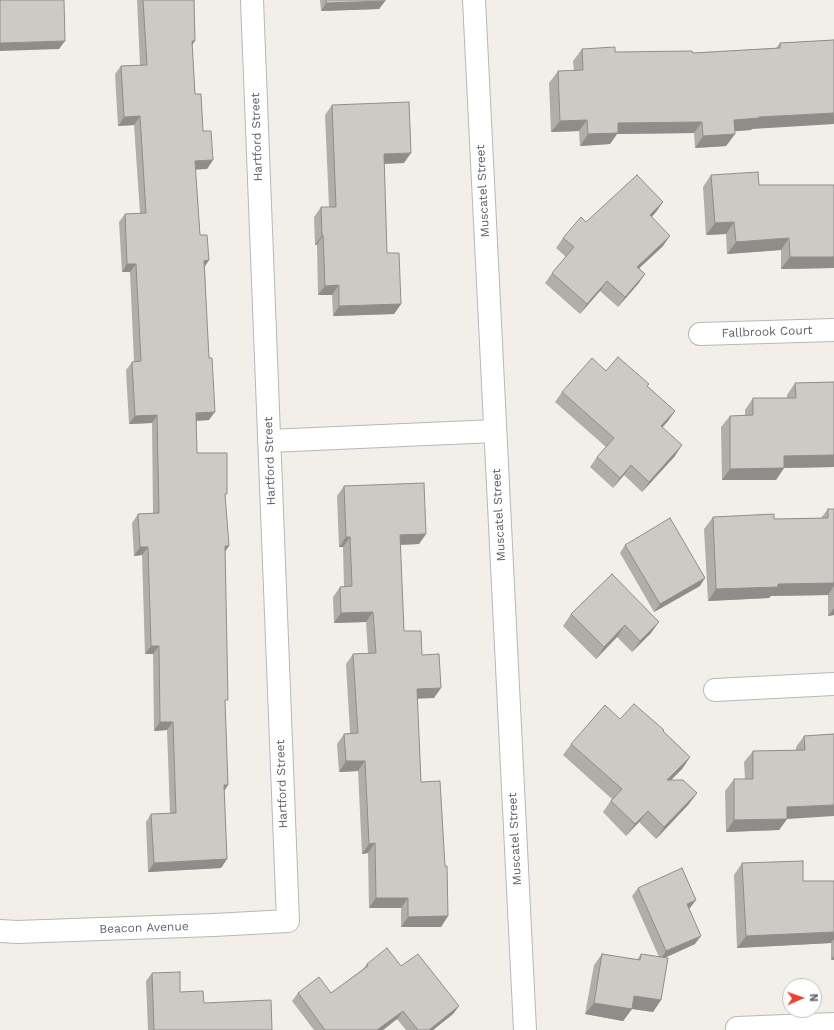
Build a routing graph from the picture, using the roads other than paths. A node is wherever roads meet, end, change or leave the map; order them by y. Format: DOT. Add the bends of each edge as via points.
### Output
graph roads {
  1 [pos="252,0"];
  2 [pos="474,0"];
  3 [pos="834,330"];
  4 [pos="700,334"];
  5 [pos="495,431"];
  6 [pos="269,441"];
  7 [pos="834,684"];
  8 [pos="715,690"];
  9 [pos="288,921"];
  10 [pos="0,931"];
  11 [pos="834,1024"];
  12 [pos="737,1028"];
  13 [pos="525,1030"];
  1 -- 6 [label="street, Hartford Street"];
  2 -- 5 [label="street, Muscatel Street"];
  3 -- 4 [label="street, Fallbrook Court"];
  5 -- 6 [label="street"];
  5 -- 13 [label="street, Muscatel Street"];
  6 -- 9 [label="street, Hartford Street"];
  7 -- 8 [label="street"];
  9 -- 10 [label="street, Beacon Avenue"];
  11 -- 12 [label="street"];
}
